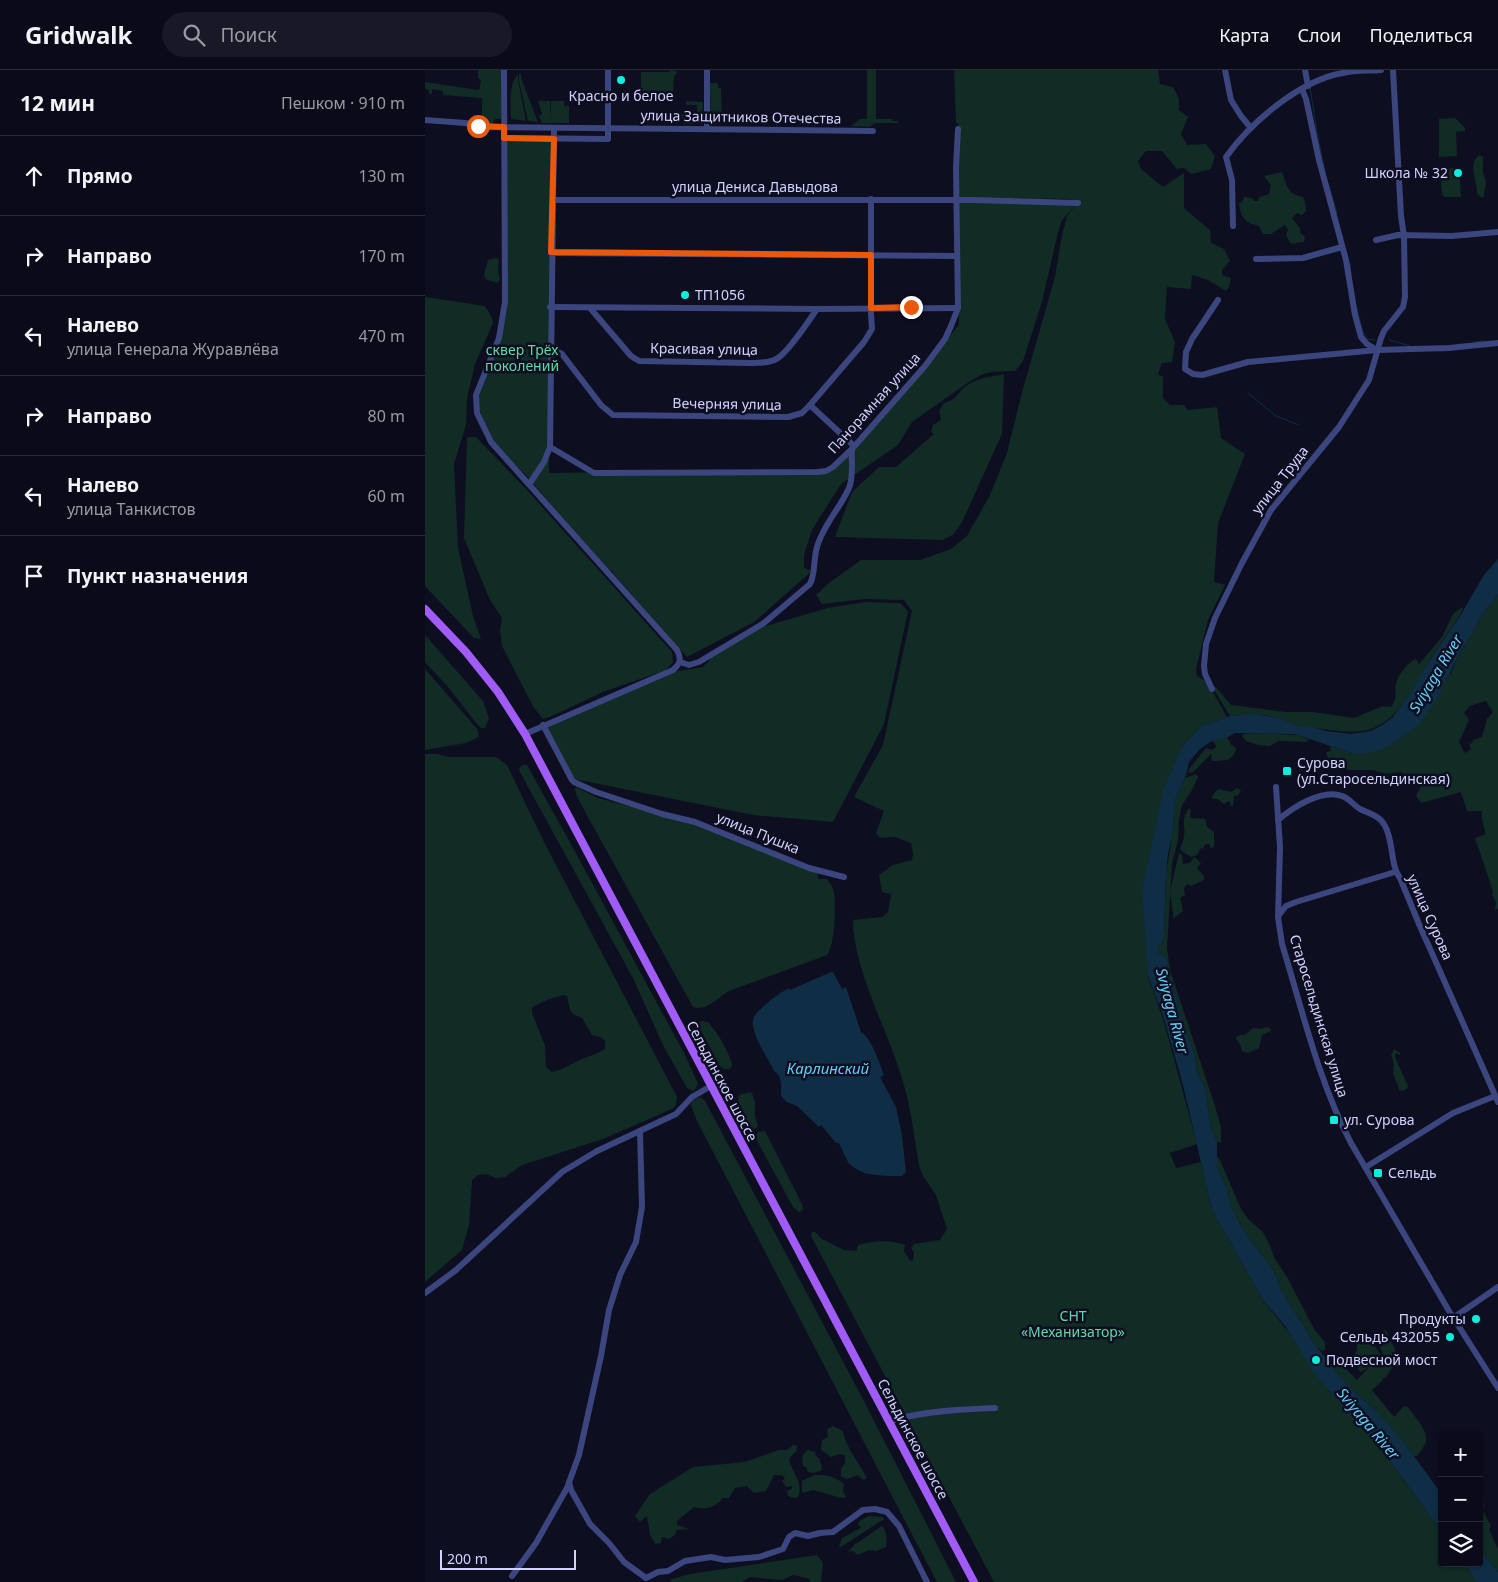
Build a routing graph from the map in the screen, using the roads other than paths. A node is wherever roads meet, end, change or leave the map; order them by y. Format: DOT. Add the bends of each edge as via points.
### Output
graph roads {
  1 [pos="504,70"];
  2 [pos="608,70"];
  3 [pos="707,70"];
  4 [pos="1225,70"];
  5 [pos="1305,70"];
  6 [pos="1381,70"];
  7 [pos="1393,70"];
  8 [pos="1305,88"];
  9 [pos="425,120"];
  10 [pos="504,127"];
  11 [pos="554,128"];
  12 [pos="607,128"];
  13 [pos="1251,128"];
  14 [pos="707,129"];
  15 [pos="958,129"];
  16 [pos="873,131"];
  17 [pos="504,138"];
  18 [pos="554,139"];
  19 [pos="871,199"];
  20 [pos="553,200"];
  21 [pos="957,200"];
  22 [pos="1078,203"];
  23 [pos="1233,226"];
  24 [pos="1498,232"];
  25 [pos="1404,236"];
  26 [pos="1376,240"];
  27 [pos="1342,247"];
  28 [pos="551,252"];
  29 [pos="871,255"];
  30 [pos="957,256"];
  31 [pos="1256,259"];
  32 [pos="1218,300"];
  33 [pos="551,307"];
  34 [pos="590,308"];
  35 [pos="871,308"];
  36 [pos="958,308"];
  37 [pos="817,309"];
  38 [pos="1498,343"];
  39 [pos="550,348"];
  40 [pos="1377,350"];
  41 [pos="810,405"];
  42 [pos="550,446"];
  43 [pos="853,447"];
  44 [pos="529,483"];
  45 [pos="425,609"];
  46 [pos="680,662"];
  47 [pos="1212,689"];
  48 [pos="543,725"];
  49 [pos="525,734"];
  50 [pos="1276,787"];
  51 [pos="1278,820"];
  52 [pos="1395,872"];
  53 [pos="844,877"];
  54 [pos="1277,917"];
  55 [pos="711,1086"];
  56 [pos="1496,1094"];
  57 [pos="640,1131"];
  58 [pos="1366,1167"];
  59 [pos="1498,1287"];
  60 [pos="425,1293"];
  61 [pos="1453,1318"];
  62 [pos="1498,1388"];
  63 [pos="995,1408"];
  64 [pos="889,1422"];
  65 [pos="569,1481"];
  66 [pos="512,1576"];
  67 [pos="927,1582"];
  68 [pos="974,1582"];
  1 -- 10 [label="street"];
  2 -- 12 [label="street"];
  3 -- 14 [label="street"];
  4 -- 13 [label="street" via="1231,100"];
  5 -- 8 [label="street"];
  6 -- 8 [label="street" via="1341,73"];
  7 -- 25 [label="street"];
  8 -- 13 [label="street" via="1277,104"];
  8 -- 27 [label="street" via="1319,160"];
  9 -- 10 [label="street, улица Защитников Отечества"];
  10 -- 11 [label="street, улица Защитников Отечества"];
  10 -- 17 [label="street"];
  11 -- 12 [label="street, улица Защитников Отечества"];
  11 -- 18 [label="street"];
  12 -- 14 [label="street, улица Защитников Отечества"];
  12 -- 18 [label="street" via="607,139"];
  13 -- 23 [label="street" via="1225,157 1233,180"];
  14 -- 16 [label="street, улица Защитников Отечества"];
  15 -- 21 [label="street, Панорамная улица"];
  17 -- 18 [label="street"];
  17 -- 44 [label="street" via="504,314 499,338 477,390 476,407 491,442"];
  18 -- 20 [label="street"];
  19 -- 20 [label="street, улица Дениса Давыдова"];
  19 -- 21 [label="street, улица Дениса Давыдова"];
  19 -- 29 [label="street, Вечерняя улица"];
  20 -- 28 [label="street"];
  21 -- 22 [label="street, улица Дениса Давыдова"];
  21 -- 30 [label="street, Панорамная улица"];
  24 -- 25 [label="street"];
  25 -- 26 [label="street"];
  25 -- 40 [label="street, улица Труда" via="1403,307 1384,331"];
  27 -- 31 [label="street" via="1303,258"];
  27 -- 40 [label="street" via="1361,337"];
  28 -- 29 [label="street"];
  28 -- 33 [label="street"];
  29 -- 30 [label="street"];
  29 -- 35 [label="street, Вечерняя улица"];
  30 -- 36 [label="street, Панорамная улица"];
  32 -- 40 [label="street" via="1186,352 1185,369 1193,374 1211,374 1248,362"];
  33 -- 34 [label="street"];
  33 -- 39 [label="street"];
  34 -- 37 [label="street"];
  34 -- 37 [label="street, Красивая улица" via="639,361 751,362 779,358"];
  35 -- 36 [label="street"];
  35 -- 37 [label="street"];
  35 -- 41 [label="street, Вечерняя улица" via="871,332"];
  36 -- 43 [label="street, Панорамная улица" via="945,339 925,366"];
  38 -- 40 [label="street"];
  39 -- 41 [label="street, Вечерняя улица" via="562,354 601,405 613,415 788,417 802,413"];
  39 -- 42 [label="street"];
  40 -- 47 [label="street, улица Труда" via="1369,380 1339,427 1268,514 1215,618 1204,654 1205,674"];
  41 -- 43 [label="street"];
  42 -- 43 [label="street, Панорамная улица" via="594,474 826,472"];
  42 -- 44 [label="street" via="544,462"];
  43 -- 46 [label="street" via="849,488 821,536 814,576 809,584 764,623 699,662 689,665"];
  44 -- 46 [label="street" via="677,650"];
  45 -- 49 [label="main road, Сельдинское шоссе" via="491,678"];
  46 -- 48 [label="street" via="667,673"];
  48 -- 49 [label="street"];
  48 -- 53 [label="street, улица Пушка" via="574,782 662,814 695,822 801,865"];
  49 -- 55 [label="main road, Сельдинское шоссе"];
  50 -- 51 [label="street, Старосельдинская улица"];
  51 -- 52 [label="street, улица Сурова" via="1308,801 1331,794 1343,796 1383,822 1392,845"];
  51 -- 54 [label="street, Старосельдинская улица"];
  52 -- 54 [label="street" via="1296,902 1282,909"];
  52 -- 56 [label="street, улица Сурова"];
  54 -- 58 [label="street, Старосельдинская улица" via="1282,944 1327,1089 1342,1125"];
  55 -- 57 [label="street" via="692,1097 676,1114"];
  55 -- 64 [label="main road, Сельдинское шоссе"];
  56 -- 58 [label="street" via="1453,1114"];
  57 -- 60 [label="street" via="597,1151 563,1172 456,1270"];
  57 -- 65 [label="street" via="642,1207 636,1242 619,1275 609,1310 579,1455"];
  58 -- 61 [label="street, Старосельдинская улица"];
  59 -- 61 [label="street"];
  61 -- 62 [label="street, Старосельдинская улица"];
  63 -- 64 [label="street" via="919,1415"];
  64 -- 68 [label="main road, Сельдинское шоссе"];
  65 -- 66 [label="street" via="536,1544"];
  65 -- 67 [label="street" via="590,1524 624,1562 646,1578 685,1561 711,1557 725,1560 759,1557 783,1549 795,1533 808,1536 833,1532 863,1510 875,1509 887,1512 899,1526"];
}
